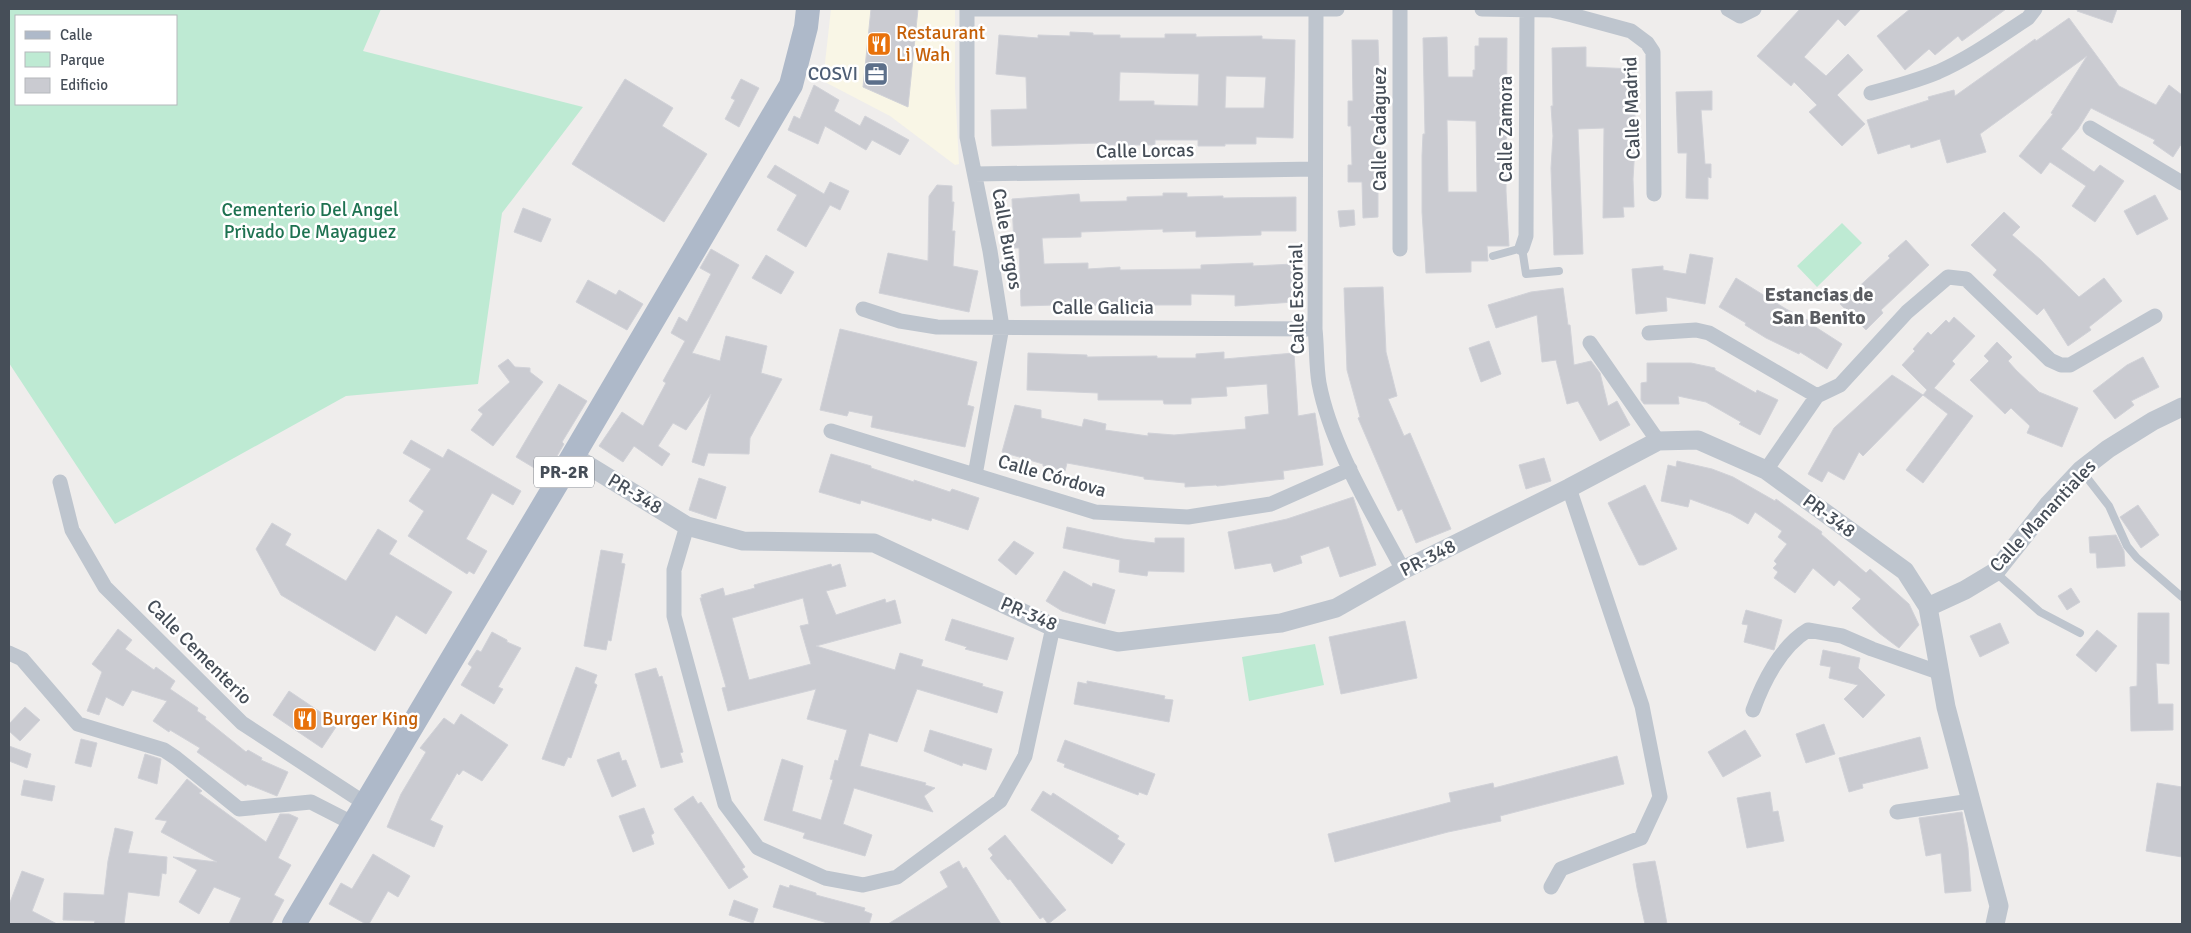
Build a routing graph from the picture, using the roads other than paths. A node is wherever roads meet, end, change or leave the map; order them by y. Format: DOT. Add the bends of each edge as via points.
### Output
graph roads {
  1 [pos="808,9"];
  2 [pos="966,9"];
  3 [pos="1316,9"];
  4 [pos="1337,9"];
  5 [pos="1400,9"];
  6 [pos="1482,9"];
  7 [pos="1526,9"];
  8 [pos="1728,9"];
  9 [pos="1754,9"];
  10 [pos="2035,9"];
  11 [pos="1871,93"];
  12 [pos="2090,128"];
  13 [pos="1315,169"];
  14 [pos="975,174"];
  15 [pos="2182,183"];
  16 [pos="1654,194"];
  17 [pos="1522,248"];
  18 [pos="1400,249"];
  19 [pos="1493,256"];
  20 [pos="1560,271"];
  21 [pos="863,309"];
  22 [pos="2155,316"];
  23 [pos="1002,328"];
  24 [pos="1315,329"];
  25 [pos="1649,333"];
  26 [pos="1590,343"];
  27 [pos="1818,396"];
  28 [pos="2182,407"];
  29 [pos="831,431"];
  30 [pos="1658,441"];
  31 [pos="573,456"];
  32 [pos="1350,469"];
  33 [pos="1766,470"];
  34 [pos="2081,470"];
  35 [pos="975,475"];
  36 [pos="60,482"];
  37 [pos="1569,488"];
  38 [pos="687,526"];
  39 [pos="1403,570"];
  40 [pos="1995,572"];
  41 [pos="2182,597"];
  42 [pos="1928,607"];
  43 [pos="1052,627"];
  44 [pos="2080,633"];
  45 [pos="9,653"];
  46 [pos="1938,672"];
  47 [pos="1753,710"];
  48 [pos="1971,801"];
  49 [pos="366,804"];
  50 [pos="1896,812"];
  51 [pos="354,824"];
  52 [pos="1551,887"];
  53 [pos="294,924"];
  54 [pos="1995,924"];
  1 -- 31 [label="main road, PR-2R" via="791,85"];
  2 -- 3 [label="street"];
  2 -- 14 [label="street, Calle Burgos" via="967,137"];
  3 -- 4 [label="street"];
  3 -- 13 [label="street, Calle Escorial"];
  5 -- 18 [label="street, Calle Cadaguez"];
  6 -- 7 [label="street, Calle Madrid"];
  7 -- 16 [label="street, Calle Madrid" via="1551,10 1589,19 1631,31 1647,43 1653,52"];
  7 -- 17 [label="street, Calle Zamora" via="1526,236"];
  8 -- 9 [label="street" via="1740,16"];
  10 -- 11 [label="street" via="2028,18 1938,72"];
  12 -- 15 [label="street"];
  13 -- 14 [label="street, Calle Lorcas"];
  13 -- 24 [label="street, Calle Escorial"];
  14 -- 23 [label="street, Calle Burgos"];
  17 -- 19 [label="lane"];
  17 -- 20 [label="lane" via="1526,274"];
  21 -- 23 [label="street, Calle Galicia" via="900,321 937,327"];
  22 -- 27 [label="street" via="2070,365 2061,365 2050,360 1966,279 1948,277 1908,312 1840,385"];
  23 -- 24 [label="street, Calle Galicia"];
  23 -- 35 [label="street, Calle Burgos"];
  24 -- 32 [label="street, Calle Escorial" via="1319,382"];
  25 -- 27 [label="street" via="1696,330 1708,333"];
  26 -- 30 [label="street"];
  27 -- 33 [label="street"];
  28 -- 34 [label="street, Calle Manantiales" via="2108,449"];
  29 -- 35 [label="street, Calle Córdova"];
  30 -- 33 [label="street, PR-348 / PR-348" via="1698,440"];
  30 -- 37 [label="street, PR-348 / PR-348"];
  31 -- 38 [label="street, PR-348 / PR-348"];
  31 -- 49 [label="main road, PR-2R"];
  32 -- 35 [label="street, Calle Córdova" via="1271,504 1188,517 1095,512"];
  32 -- 39 [label="street, Calle Escorial"];
  33 -- 42 [label="street, PR-348 / PR-348" via="1905,571"];
  34 -- 40 [label="street, Calle Manantiales" via="2049,504"];
  34 -- 41 [label="lane" via="2109,506 2127,546"];
  36 -- 49 [label="street, Calle Cementerio" via="72,530 104,587 242,723"];
  37 -- 39 [label="street, PR-348 / PR-348"];
  37 -- 52 [label="street" via="1642,706 1660,797 1641,838 1561,869"];
  38 -- 43 [label="street, PR-348 / PR-348" via="743,541 874,543"];
  38 -- 43 [label="street" via="674,570 674,616 725,804 758,848 825,878 862,885 897,877 1000,801 1025,756"];
  39 -- 43 [label="street, PR-348 / PR-348" via="1336,608 1282,623 1118,642"];
  40 -- 42 [label="street, Calle Manantiales"];
  40 -- 44 [label="lane" via="2040,612"];
  42 -- 46 [label="street, PR-348 / PR-348"];
  45 -- 51 [label="street" via="22,659 78,724 164,750 239,809 311,802"];
  46 -- 47 [label="street" via="1842,636 1808,630 1798,636 1776,663"];
  46 -- 48 [label="street, PR-348 / PR-348"];
  48 -- 50 [label="street"];
  48 -- 54 [label="street, PR-348 / PR-348" via="1999,906"];
  49 -- 51 [label="main road, PR-2R"];
  51 -- 53 [label="main road, PR-2R"];
}
